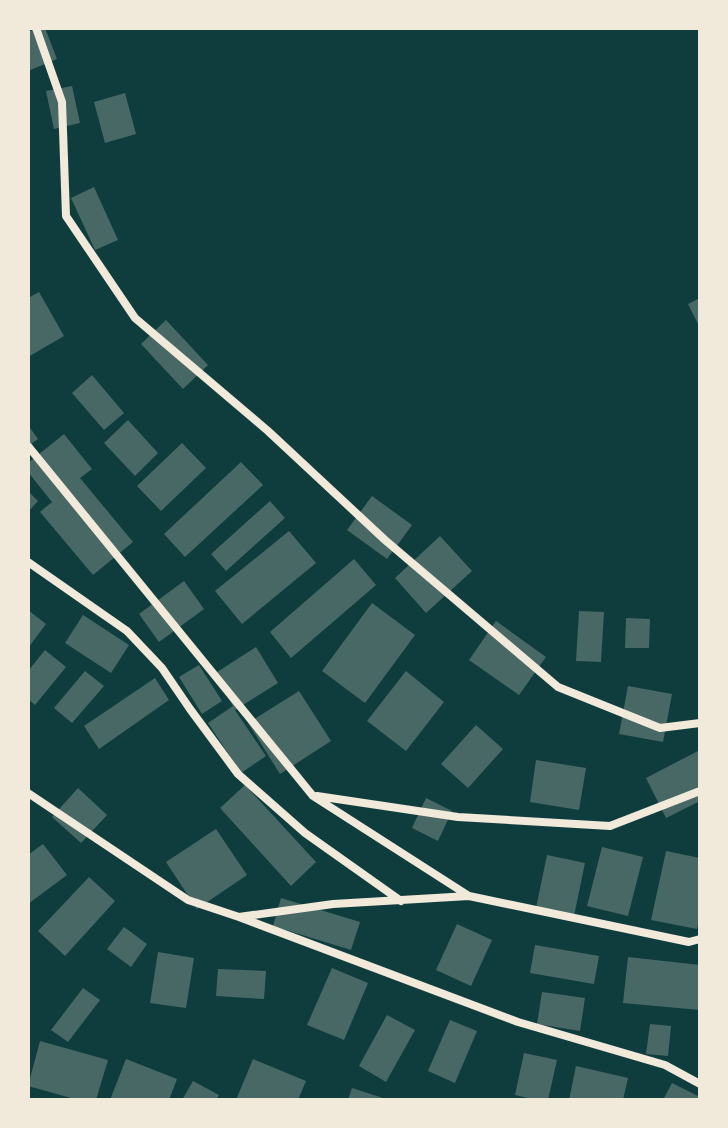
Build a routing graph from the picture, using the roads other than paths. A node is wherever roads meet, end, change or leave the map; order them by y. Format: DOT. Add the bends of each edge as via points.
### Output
graph roads {
  1 [pos="36,28"];
  2 [pos="28,446"];
  3 [pos="28,562"];
  4 [pos="700,723"];
  5 [pos="700,791"];
  6 [pos="28,793"];
  7 [pos="313,796"];
  8 [pos="469,896"];
  9 [pos="401,901"];
  10 [pos="239,917"];
  11 [pos="700,939"];
  12 [pos="700,1084"];
  1 -- 4 [label="street" via="62,102 66,216 135,318 558,687 660,728"];
  2 -- 7 [label="street"];
  3 -- 9 [label="street" via="127,631 162,668 238,774 305,833"];
  5 -- 7 [label="street" via="610,826 458,817"];
  6 -- 10 [label="street" via="188,900"];
  7 -- 8 [label="street"];
  8 -- 9 [label="street"];
  8 -- 11 [label="street" via="689,942"];
  9 -- 10 [label="street"];
  10 -- 12 [label="street" via="518,1022 665,1065"];
}
